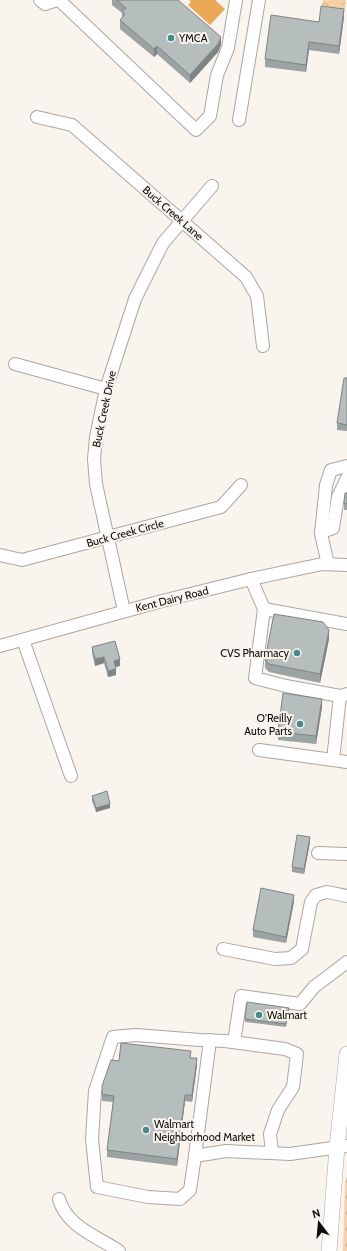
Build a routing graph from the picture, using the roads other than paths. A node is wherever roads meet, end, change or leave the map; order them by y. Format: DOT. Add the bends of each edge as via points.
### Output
graph roads {
  1 [pos="40,0"];
  2 [pos="58,0"];
  3 [pos="236,0"];
  4 [pos="259,0"];
  5 [pos="37,117"];
  6 [pos="239,120"];
  7 [pos="212,186"];
  8 [pos="182,221"];
  9 [pos="263,346"];
  10 [pos="15,364"];
  11 [pos="106,389"];
  12 [pos="347,466"];
  13 [pos="347,478"];
  14 [pos="241,485"];
  15 [pos="321,532"];
  16 [pos="108,538"];
  17 [pos="0,555"];
  18 [pos="328,564"];
  19 [pos="347,565"];
  20 [pos="251,579"];
  21 [pos="264,609"];
  22 [pos="124,611"];
  23 [pos="347,624"];
  24 [pos="23,640"];
  25 [pos="0,646"];
  26 [pos="343,695"];
  27 [pos="259,750"];
  28 [pos="333,760"];
  29 [pos="347,762"];
  30 [pos="71,776"];
  31 [pos="318,853"];
  32 [pos="347,854"];
  33 [pos="347,896"];
  34 [pos="223,949"];
  35 [pos="347,962"];
  36 [pos="210,1040"];
  37 [pos="234,1042"];
  38 [pos="347,1054"];
  39 [pos="347,1098"];
  40 [pos="342,1146"];
  41 [pos="272,1152"];
  42 [pos="195,1156"];
  43 [pos="59,1199"];
  44 [pos="119,1251"];
  45 [pos="329,1251"];
  1 -- 2 [label="street" via="44,4"];
  2 -- 3 [label="street" via="196,130 210,116 217,75 228,48"];
  4 -- 6 [label="street"];
  5 -- 8 [label="street, Buck Creek Lane" via="72,125"];
  7 -- 8 [label="street, Buck Creek Drive"];
  8 -- 9 [label="street, Buck Creek Lane" via="246,277 257,296"];
  8 -- 11 [label="street, Buck Creek Drive" via="163,243 135,299"];
  10 -- 11 [label="street"];
  11 -- 16 [label="street, Buck Creek Drive" via="94,459 96,484"];
  12 -- 15 [label="street" via="331,470 326,485"];
  13 -- 15 [label="street" via="338,497 333,528"];
  14 -- 16 [label="street, Buck Creek Circle" via="221,507"];
  15 -- 18 [label="street"];
  16 -- 17 [label="street, Buck Creek Circle" via="22,560"];
  16 -- 22 [label="street, Buck Creek Drive"];
  18 -- 19 [label="street, Kent Dairy Road"];
  18 -- 20 [label="street, Kent Dairy Road"];
  20 -- 21 [label="street"];
  20 -- 22 [label="street, Kent Dairy Road"];
  21 -- 23 [label="street"];
  21 -- 26 [label="street" via="255,678"];
  22 -- 24 [label="street, Kent Dairy Road"];
  24 -- 25 [label="street, Kent Dairy Road"];
  24 -- 30 [label="street"];
  26 -- 28 [label="street"];
  27 -- 28 [label="street"];
  28 -- 29 [label="street"];
  31 -- 32 [label="street"];
  33 -- 34 [label="street" via="327,892 316,895 311,902 302,949 291,958 275,959"];
  35 -- 37 [label="street" via="314,987 300,1004 241,996"];
  36 -- 37 [label="street"];
  36 -- 42 [label="street"];
  36 -- 42 [label="street" via="136,1035 113,1037 95,1091 92,1139 97,1187 148,1197 180,1199 190,1190"];
  37 -- 41 [label="street" via="285,1049 297,1054 294,1087 278,1110 270,1134"];
  38 -- 40 [label="main road"];
  39 -- 40 [label="main road"];
  40 -- 41 [label="street" via="290,1154"];
  40 -- 45 [label="main road"];
  41 -- 42 [label="street" via="226,1152"];
  43 -- 44 [label="street" via="66,1215 74,1223"];
}
